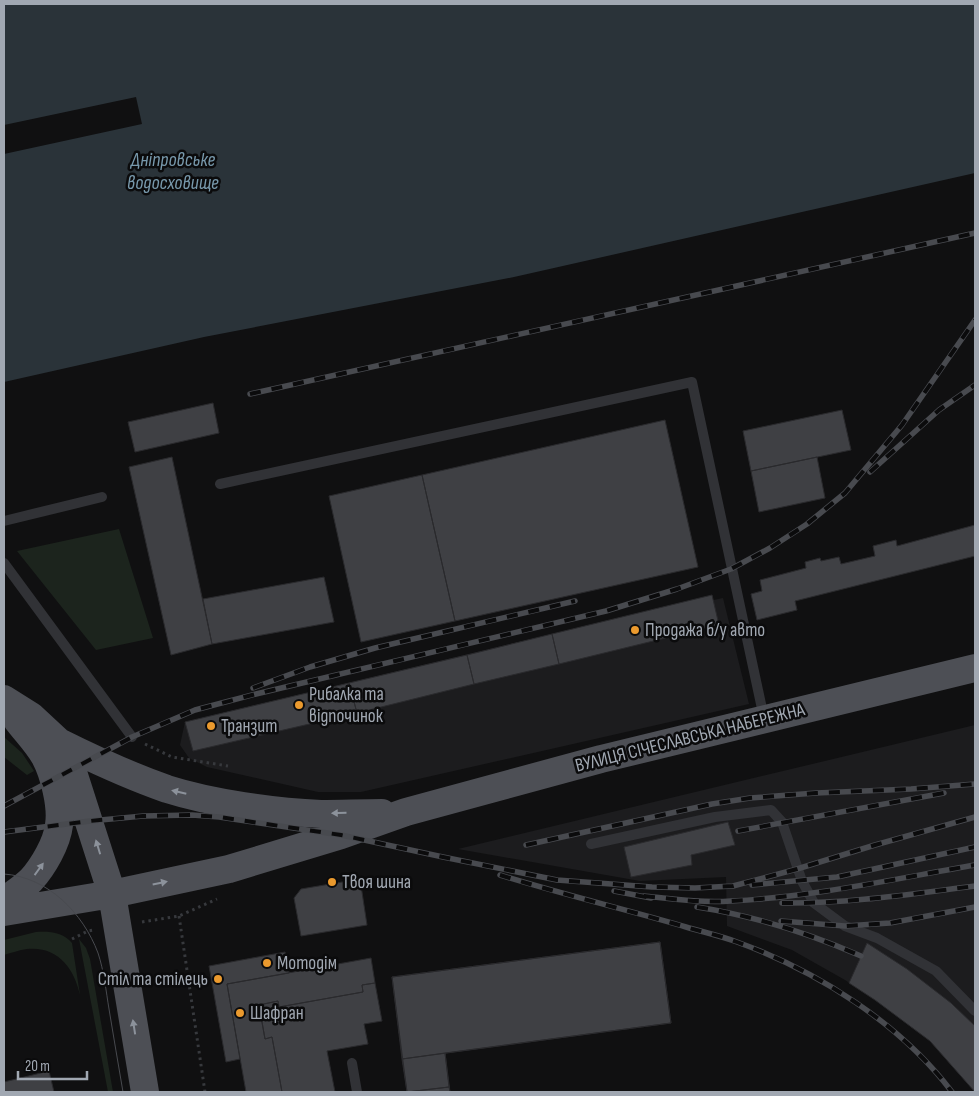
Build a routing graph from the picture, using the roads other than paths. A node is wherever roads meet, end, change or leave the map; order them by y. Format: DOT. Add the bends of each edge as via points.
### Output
graph roads {
  1 [pos="220,484"];
  2 [pos="102,497"];
  3 [pos="4,521"];
  4 [pos="4,563"];
  5 [pos="975,668"];
  6 [pos="4,701"];
  7 [pos="764,719"];
  8 [pos="132,737"];
  9 [pos="59,742"];
  10 [pos="406,812"];
  11 [pos="591,844"];
  12 [pos="112,894"];
  13 [pos="4,901"];
  14 [pos="4,912"];
  15 [pos="975,1011"];
  16 [pos="352,1063"];
  17 [pos="145,1092"];
  18 [pos="357,1092"];
  1 -- 7 [label="lane" via="692,382"];
  2 -- 3 [label="lane"];
  4 -- 8 [label="lane"];
  5 -- 7 [label="main road, ВУЛИЦЯ СІЧЕСЛАВСЬКА НАБЕРЕЖНА"];
  6 -- 9 [label="main road" via="31,716"];
  13 -- 6 [label="main road, one-way" via="31,880 42,865 59,825 54,779 44,757"];
  7 -- 10 [label="main road, ВУЛИЦЯ СІЧЕСЛАВСЬКА НАБЕРЕЖНА"];
  10 -- 9 [label="main road, ВУЛИЦЯ СІЧЕСЛАВСЬКА НАБЕРЕЖНА, one-way" via="321,814 222,801 136,778"];
  12 -- 9 [label="main road, one-way" via="72,769"];
  12 -- 10 [label="main road, ВУЛИЦЯ СІЧЕСЛАВСЬКА НАБЕРЕЖНА, one-way" via="229,869"];
  11 -- 15 [label="lane" via="715,817 771,810 782,822 802,882 814,903 845,926 877,938 936,972"];
  12 -- 14 [label="main road, ВУЛИЦЯ СІЧЕСЛАВСЬКА НАБЕРЕЖНА"];
  17 -- 12 [label="main road, one-way"];
  16 -- 18 [label="lane"];
}
